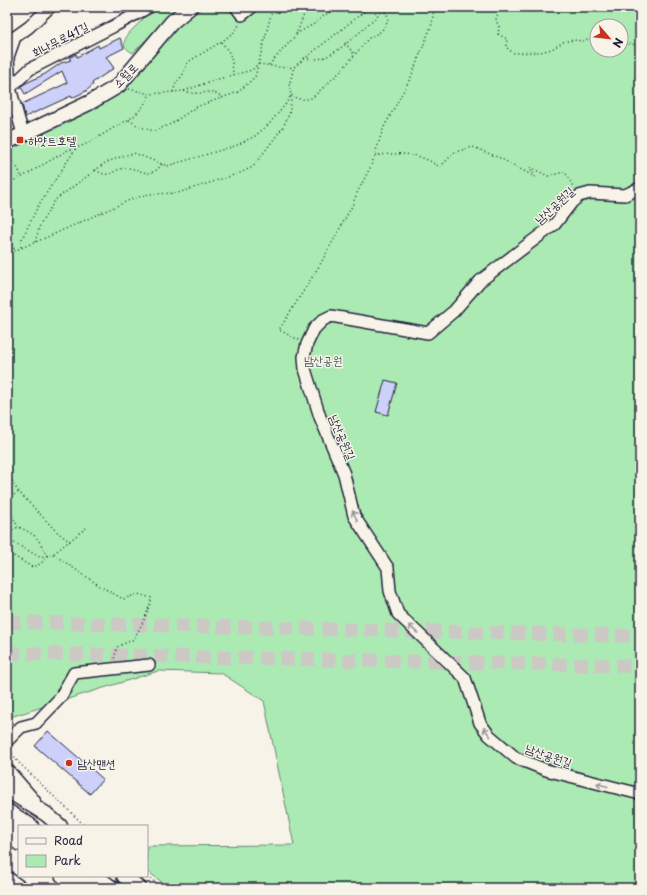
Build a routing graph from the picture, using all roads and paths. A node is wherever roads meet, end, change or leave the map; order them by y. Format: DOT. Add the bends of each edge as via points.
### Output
graph roads {
  1 [pos="50,7"];
  2 [pos="149,7"];
  3 [pos="190,7"];
  4 [pos="252,7"];
  5 [pos="273,7"];
  6 [pos="307,7"];
  7 [pos="338,7"];
  8 [pos="359,7"];
  9 [pos="385,7"];
  10 [pos="434,7"];
  11 [pos="499,7"];
  12 [pos="369,8"];
  13 [pos="239,11"];
  14 [pos="382,11"];
  15 [pos="360,15"];
  16 [pos="296,35"];
  17 [pos="589,39"];
  18 [pos="221,42"];
  19 [pos="345,44"];
  20 [pos="629,44"];
  21 [pos="640,45"];
  22 [pos="355,55"];
  23 [pos="304,58"];
  24 [pos="258,64"];
  25 [pos="269,65"];
  26 [pos="294,67"];
  27 [pos="233,75"];
  28 [pos="118,86"];
  29 [pos="9,88"];
  30 [pos="184,91"];
  31 [pos="173,92"];
  32 [pos="150,94"];
  33 [pos="290,95"];
  34 [pos="223,98"];
  35 [pos="129,120"];
  36 [pos="23,134"];
  37 [pos="7,142"];
  38 [pos="76,148"];
  39 [pos="7,155"];
  40 [pos="375,155"];
  41 [pos="162,164"];
  42 [pos="95,170"];
  43 [pos="22,177"];
  44 [pos="7,183"];
  45 [pos="640,188"];
  46 [pos="579,196"];
  47 [pos="7,238"];
  48 [pos="35,242"];
  49 [pos="21,248"];
  50 [pos="15,250"];
  51 [pos="7,254"];
  52 [pos="307,344"];
  53 [pos="7,470"];
  54 [pos="19,492"];
  55 [pos="7,499"];
  56 [pos="7,505"];
  57 [pos="18,528"];
  58 [pos="86,528"];
  59 [pos="8,539"];
  60 [pos="70,542"];
  61 [pos="7,552"];
  62 [pos="53,554"];
  63 [pos="47,556"];
  64 [pos="149,665"];
  65 [pos="112,668"];
  66 [pos="7,741"];
  67 [pos="7,745"];
  68 [pos="7,771"];
  69 [pos="7,790"];
  70 [pos="640,794"];
  71 [pos="7,811"];
  72 [pos="46,814"];
  73 [pos="7,824"];
  74 [pos="29,825"];
  75 [pos="59,825"];
  76 [pos="84,825"];
  77 [pos="18,833"];
  78 [pos="7,836"];
  79 [pos="18,844"];
  80 [pos="62,877"];
  81 [pos="77,877"];
  82 [pos="97,877"];
  83 [pos="125,877"];
  84 [pos="148,877"];
  85 [pos="77,888"];
  86 [pos="93,888"];
  87 [pos="112,888"];
  88 [pos="139,888"];
  89 [pos="163,888"];
  1 -- 29 [label="street" via="15,37 8,57"];
  2 -- 29 [label="street, 회나무로41길" via="30,69"];
  3 -- 28 [label="main road, 소월로" via="172,22"];
  4 -- 13 [label="street"];
  5 -- 24 [label="path"];
  6 -- 16 [label="path"];
  7 -- 16 [label="path"];
  8 -- 15 [label="path"];
  9 -- 14 [label="path"];
  10 -- 40 [label="path" via="432,24 411,77 383,129"];
  11 -- 17 [label="path" via="496,20 498,34 507,39 506,47 513,53 540,52 552,49 563,42"];
  12 -- 15 [label="path"];
  13 -- 18 [label="path" via="243,20"];
  14 -- 19 [label="path"];
  14 -- 22 [label="path" via="387,13 385,27 369,38"];
  15 -- 23 [label="path"];
  16 -- 25 [label="path"];
  18 -- 27 [label="path" via="232,58"];
  18 -- 31 [label="path" via="188,62"];
  19 -- 22 [label="path"];
  19 -- 23 [label="path" via="325,57 315,60"];
  20 -- 21 [label="path"];
  22 -- 33 [label="path" via="312,98 299,99"];
  23 -- 26 [label="path"];
  24 -- 25 [label="path"];
  24 -- 27 [label="path" via="252,70"];
  24 -- 34 [label="path" via="255,77 249,84"];
  25 -- 26 [label="path"];
  26 -- 33 [label="path" via="289,86"];
  27 -- 30 [label="path"];
  28 -- 32 [label="path"];
  28 -- 36 [label="main road, 소월로" via="89,103"];
  29 -- 36 [label="street"];
  30 -- 31 [label="path"];
  30 -- 34 [label="path" via="191,94 213,92"];
  31 -- 32 [label="path"];
  32 -- 35 [label="path" via="139,112"];
  33 -- 41 [label="path" via="269,124 255,136 235,146 200,157 167,166"];
  33 -- 48 [label="path" via="290,112 283,127 253,167 178,193 149,194 132,199"];
  34 -- 35 [label="path" via="196,107 171,124 154,131"];
  35 -- 38 [label="path"];
  36 -- 37 [label="main road, 소월로"];
  38 -- 43 [label="path" via="68,150"];
  38 -- 49 [label="path" via="38,206 22,239"];
  39 -- 43 [label="path"];
  40 -- 46 [label="path" via="408,154 440,167 455,152 473,147 535,177 530,167 548,176 565,172"];
  40 -- 52 [label="path" via="334,240 279,330"];
  41 -- 42 [label="path" via="134,153 105,163"];
  41 -- 42 [label="path" via="150,173 125,168 104,175"];
  42 -- 48 [label="path" via="56,200 40,225"];
  43 -- 44 [label="path"];
  45 -- 46 [label="street, 남산공원길" via="625,195 590,193"];
  46 -- 52 [label="street, 남산공원길" via="555,224 480,281 454,311 428,333 331,316 314,329"];
  47 -- 50 [label="path"];
  48 -- 49 [label="path"];
  49 -- 50 [label="path"];
  50 -- 51 [label="path"];
  70 -- 52 [label="street, 남산공원길, one-way" via="546,770 516,758 489,735 480,723 465,678 398,614 390,591 388,568 354,516 344,474 320,417 305,369"];
  53 -- 54 [label="path"];
  54 -- 55 [label="path"];
  54 -- 60 [label="path"];
  56 -- 57 [label="path"];
  57 -- 59 [label="path" via="13,530"];
  57 -- 63 [label="path" via="40,541"];
  58 -- 60 [label="path"];
  59 -- 63 [label="path" via="40,557"];
  60 -- 62 [label="path"];
  61 -- 63 [label="path" via="32,567 39,565"];
  62 -- 63 [label="path"];
  62 -- 65 [label="path" via="123,599 138,594 152,598 134,639 117,647"];
  64 -- 65 [label="street"];
  65 -- 66 [label="street" via="74,672 60,698 36,723 21,727"];
  67 -- 76 [label="path" via="18,762"];
  68 -- 72 [label="main road"];
  69 -- 72 [label="main road"];
  71 -- 74 [label="main road"];
  72 -- 75 [label="main road"];
  73 -- 77 [label="main road"];
  78 -- 79 [label="street"];
  80 -- 85 [label="street"];
  81 -- 86 [label="main road"];
  82 -- 87 [label="main road"];
  83 -- 88 [label="main road"];
  84 -- 89 [label="path"];
}
